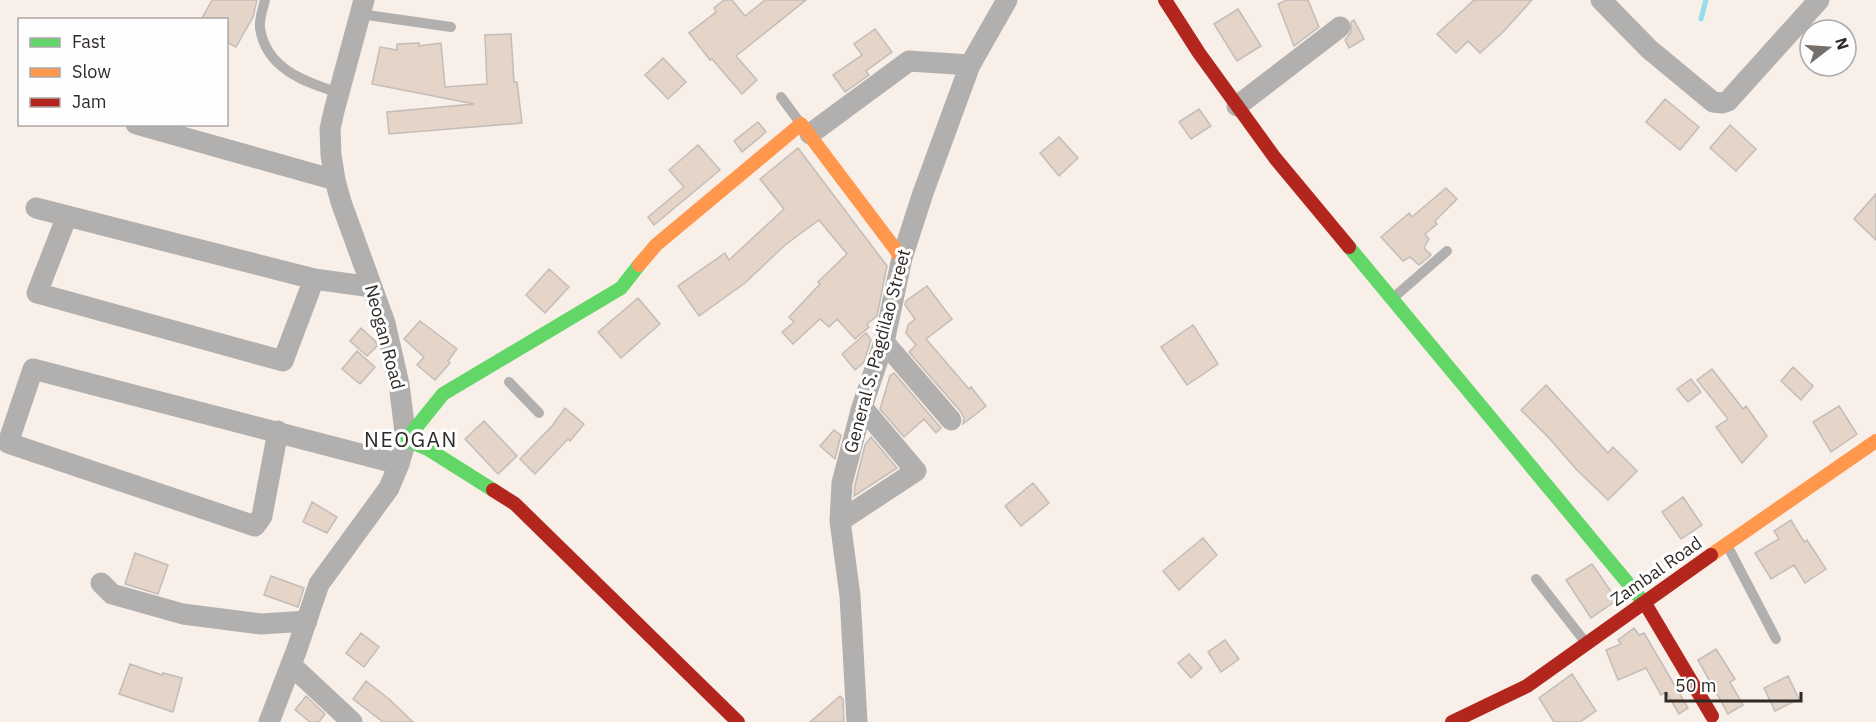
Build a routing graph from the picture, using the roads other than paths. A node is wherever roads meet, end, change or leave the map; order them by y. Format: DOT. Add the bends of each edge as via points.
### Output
graph roads {
  1 [pos="265,0"];
  2 [pos="1007,0"];
  3 [pos="1165,0"];
  4 [pos="1601,0"];
  5 [pos="1819,0"];
  6 [pos="362,7"];
  7 [pos="451,27"];
  8 [pos="1340,27"];
  9 [pos="970,64"];
  10 [pos="339,93"];
  11 [pos="781,97"];
  12 [pos="1237,106"];
  13 [pos="143,126"];
  14 [pos="806,129"];
  15 [pos="335,180"];
  16 [pos="36,208"];
  17 [pos="67,216"];
  18 [pos="1447,251"];
  19 [pos="902,258"];
  20 [pos="314,279"];
  21 [pos="372,287"];
  22 [pos="1393,298"];
  23 [pos="884,342"];
  24 [pos="509,382"];
  25 [pos="862,407"];
  26 [pos="539,413"];
  27 [pos="951,420"];
  28 [pos="278,431"];
  29 [pos="406,440"];
  30 [pos="1876,441"];
  31 [pos="399,464"];
  32 [pos="840,521"];
  33 [pos="1726,544"];
  34 [pos="1536,579"];
  35 [pos="101,583"];
  36 [pos="1644,601"];
  37 [pos="307,621"];
  38 [pos="1776,639"];
  39 [pos="1586,644"];
  40 [pos="291,665"];
  41 [pos="1712,716"];
  42 [pos="268,722"];
  43 [pos="352,722"];
  44 [pos="738,722"];
  45 [pos="857,722"];
  46 [pos="1452,722"];
  1 -- 10 [label="lane" via="260,26 277,63 310,84"];
  2 -- 9 [label="street, General S. Pagdilao Street"];
  3 -- 12 [label="street"];
  4 -- 5 [label="street" via="1672,69 1713,102 1722,103"];
  6 -- 7 [label="lane"];
  6 -- 10 [label="street, Neogan Road"];
  8 -- 12 [label="street"];
  9 -- 14 [label="street" via="909,61"];
  9 -- 19 [label="street, General S. Pagdilao Street"];
  10 -- 15 [label="street, Neogan Road" via="330,129"];
  11 -- 14 [label="lane"];
  12 -- 22 [label="street" via="1275,158"];
  13 -- 15 [label="street"];
  14 -- 19 [label="street"];
  14 -- 29 [label="street" via="656,245 621,288 443,394"];
  15 -- 21 [label="street, Neogan Road"];
  16 -- 17 [label="street"];
  17 -- 20 [label="street"];
  17 -- 20 [label="street" via="37,293 283,361"];
  18 -- 22 [label="lane"];
  19 -- 23 [label="street, General S. Pagdilao Street"];
  20 -- 21 [label="street"];
  21 -- 29 [label="street, Neogan Road" via="394,357"];
  22 -- 36 [label="street"];
  23 -- 25 [label="street, General S. Pagdilao Street"];
  23 -- 27 [label="street"];
  24 -- 26 [label="lane"];
  25 -- 32 [label="street, General S. Pagdilao Street" via="842,483"];
  25 -- 32 [label="street" via="915,471"];
  28 -- 28 [label="street" via="33,369 8,443 255,526 262,516"];
  28 -- 31 [label="street"];
  29 -- 31 [label="street, Neogan Road"];
  29 -- 44 [label="street" via="428,449 515,504"];
  30 -- 33 [label="street, Zambal Road"];
  31 -- 37 [label="street, Neogan Road" via="389,488 319,584"];
  32 -- 45 [label="street, General S. Pagdilao Street" via="850,596"];
  33 -- 36 [label="street, Zambal Road"];
  33 -- 38 [label="lane"];
  34 -- 39 [label="lane"];
  35 -- 37 [label="street" via="112,594 183,614 261,624"];
  36 -- 39 [label="street, Zambal Road"];
  36 -- 41 [label="street"];
  37 -- 40 [label="street, Neogan Road"];
  39 -- 46 [label="street, Zambal Road" via="1527,686"];
  40 -- 42 [label="street, Neogan Road"];
  40 -- 43 [label="street"];
}
